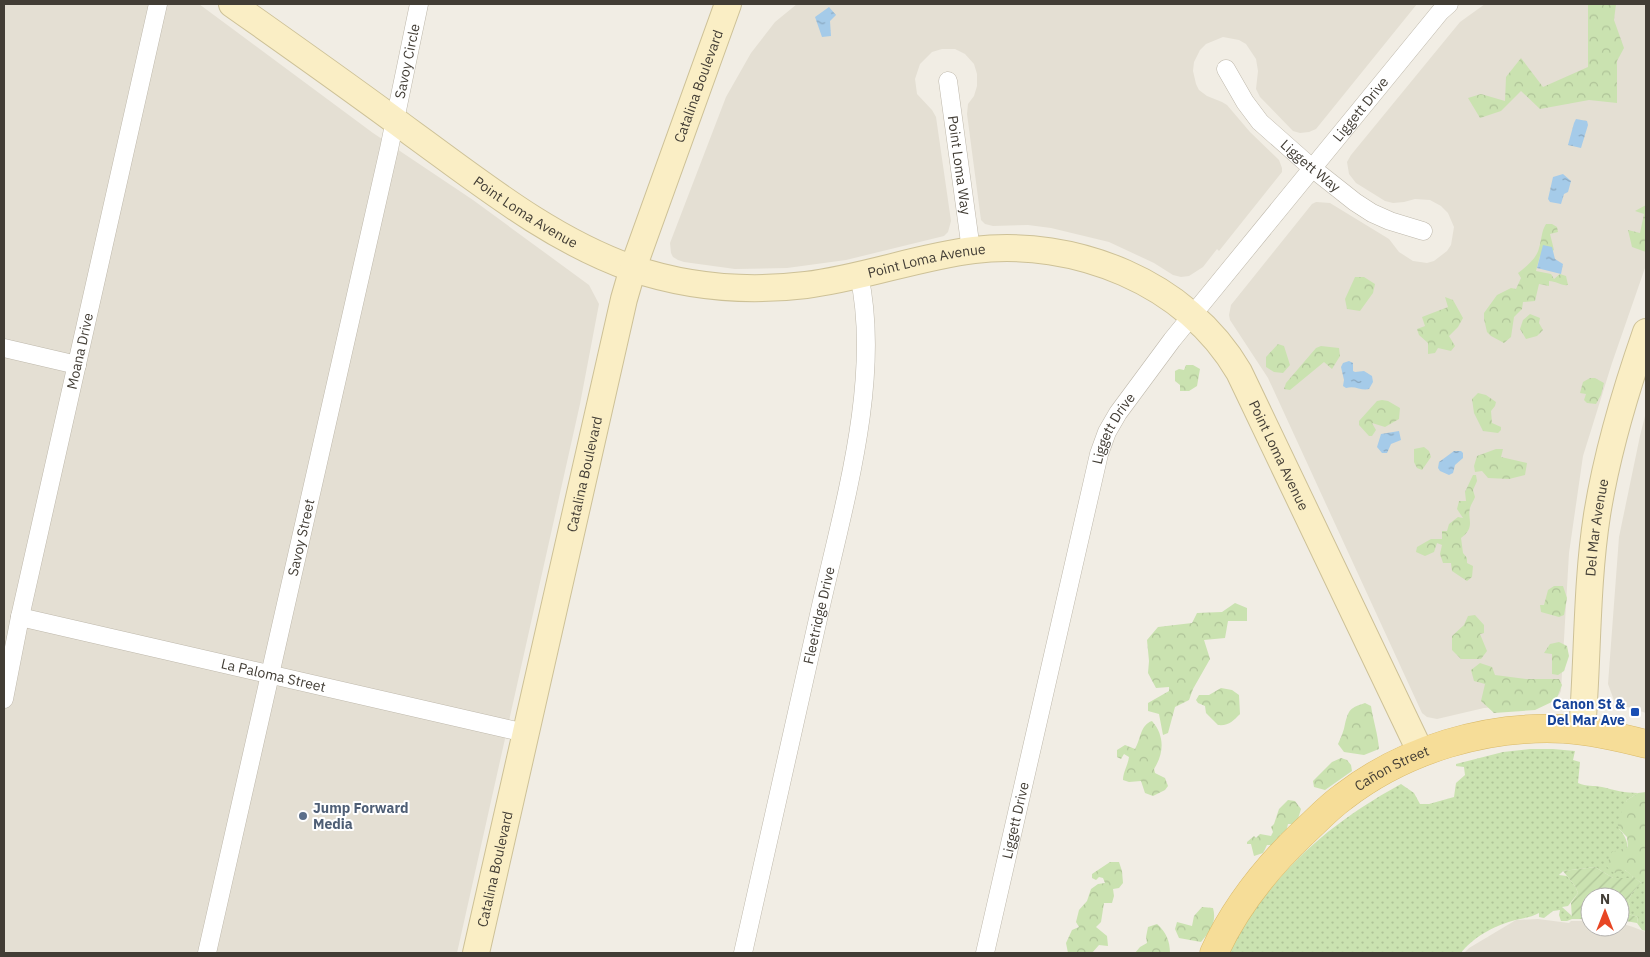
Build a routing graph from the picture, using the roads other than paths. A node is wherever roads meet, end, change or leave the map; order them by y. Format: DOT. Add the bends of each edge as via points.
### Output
graph roads {
  1 [pos="158,4"];
  2 [pos="232,4"];
  3 [pos="419,4"];
  4 [pos="728,4"];
  5 [pos="1449,4"];
  6 [pos="1226,69"];
  7 [pos="948,81"];
  8 [pos="395,120"];
  9 [pos="1312,168"];
  10 [pos="1422,231"];
  11 [pos="971,250"];
  12 [pos="634,268"];
  13 [pos="860,275"];
  14 [pos="1192,315"];
  15 [pos="1646,332"];
  16 [pos="4,348"];
  17 [pos="77,365"];
  18 [pos="20,617"];
  19 [pos="271,674"];
  20 [pos="4,699"];
  21 [pos="1582,731"];
  22 [pos="525,733"];
  23 [pos="1646,744"];
  24 [pos="1421,753"];
  25 [pos="207,953"];
  26 [pos="476,953"];
  27 [pos="743,953"];
  28 [pos="986,953"];
  29 [pos="1214,953"];
  1 -- 17 [label="street, Moana Drive"];
  2 -- 8 [label="street, Point Loma Avenue"];
  3 -- 8 [label="street, Savoy Circle"];
  4 -- 12 [label="street, Catalina Boulevard"];
  5 -- 9 [label="street, Liggett Drive"];
  6 -- 9 [label="street, Liggett Way" via="1260,122"];
  7 -- 11 [label="street, Point Loma Way"];
  8 -- 12 [label="street, Point Loma Avenue" via="529,217 581,246"];
  8 -- 19 [label="street, Savoy Street"];
  9 -- 10 [label="street, Liggett Way" via="1372,213"];
  9 -- 14 [label="street, Liggett Drive"];
  11 -- 13 [label="street, Point Loma Avenue"];
  11 -- 14 [label="street, Point Loma Avenue" via="1038,249 1088,259 1140,280"];
  12 -- 13 [label="street, Point Loma Avenue" via="690,282 733,288 806,285"];
  12 -- 22 [label="street, Catalina Boulevard"];
  13 -- 27 [label="street, Fleetridge Drive" via="864,297 866,373 854,458"];
  14 -- 24 [label="street, Point Loma Avenue" via="1228,353 1246,384"];
  14 -- 28 [label="street, Liggett Drive" via="1118,412 1099,454"];
  15 -- 21 [label="street, Del Mar Avenue" via="1617,419 1597,516 1590,573"];
  16 -- 17 [label="street"];
  17 -- 18 [label="street, Moana Drive"];
  18 -- 19 [label="street, La Paloma Street"];
  18 -- 20 [label="street, Moana Drive"];
  19 -- 22 [label="street, La Paloma Street"];
  19 -- 25 [label="street, Savoy Street"];
  21 -- 23 [label="main road, Cañon Street"];
  21 -- 24 [label="main road, Cañon Street" via="1502,732 1465,739"];
  22 -- 26 [label="street, Catalina Boulevard"];
  24 -- 29 [label="main road, Cañon Street" via="1344,796 1299,837 1253,888"];
}
